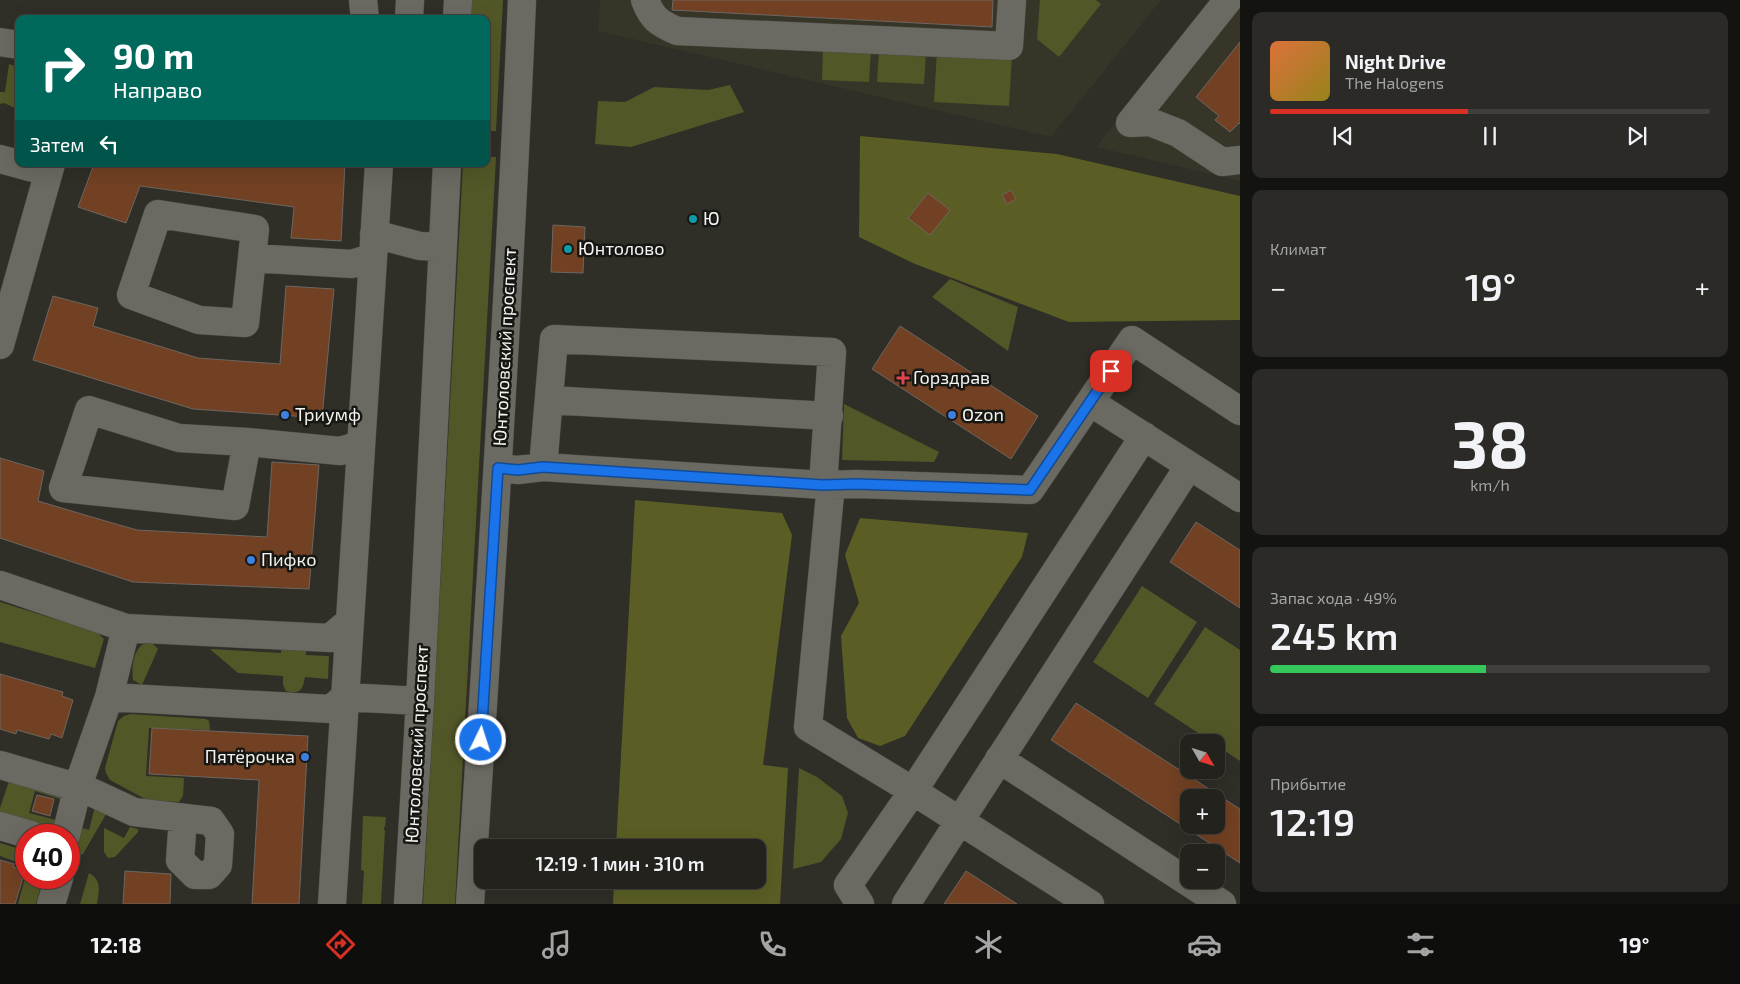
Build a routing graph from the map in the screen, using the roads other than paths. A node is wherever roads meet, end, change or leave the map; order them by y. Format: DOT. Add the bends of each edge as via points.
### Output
graph roads {
  1 [pos="363,0"];
  2 [pos="410,0"];
  3 [pos="458,0"];
  4 [pos="522,0"];
  5 [pos="645,0"];
  6 [pos="1012,0"];
  7 [pos="1228,0"];
  8 [pos="365,15"];
  9 [pos="410,15"];
  10 [pos="457,15"];
  11 [pos="0,42"];
  12 [pos="15,44"];
  13 [pos="0,159"];
  14 [pos="1240,160"];
  15 [pos="15,162"];
  16 [pos="379,167"];
  17 [pos="446,167"];
  18 [pos="50,168"];
  19 [pos="373,246"];
  20 [pos="442,247"];
  21 [pos="252,258"];
  22 [pos="0,345"];
  23 [pos="549,400"];
  24 [pos="1090,402"];
  25 [pos="1240,411"];
  26 [pos="828,416"];
  27 [pos="1144,436"];
  28 [pos="247,442"];
  29 [pos="361,445"];
  30 [pos="1189,466"];
  31 [pos="543,467"];
  32 [pos="498,468"];
  33 [pos="823,485"];
  34 [pos="1240,498"];
  35 [pos="0,585"];
  36 [pos="350,621"];
  37 [pos="126,628"];
  38 [pos="109,697"];
  39 [pos="345,697"];
  40 [pos="420,701"];
  41 [pos="998,759"];
  42 [pos="0,765"];
  43 [pos="78,786"];
  44 [pos="914,791"];
  45 [pos="183,818"];
  46 [pos="960,822"];
  47 [pos="69,824"];
  48 [pos="0,826"];
  49 [pos="15,830"];
  50 [pos="55,889"];
  51 [pos="50,904"];
  52 [pos="332,904"];
  53 [pos="408,904"];
  54 [pos="470,904"];
  55 [pos="860,904"];
  56 [pos="906,904"];
  57 [pos="1090,904"];
  58 [pos="1222,904"];
  1 -- 8 [label="street"];
  2 -- 9 [label="street"];
  3 -- 10 [label="street"];
  4 -- 32 [label="street, Юнтоловский проспект"];
  5 -- 6 [label="street" via="649,12 661,24 677,31 1009,46"];
  7 -- 14 [label="street" via="1130,123 1150,122 1178,133 1222,162"];
  11 -- 12 [label="street"];
  13 -- 15 [label="street"];
  16 -- 19 [label="street"];
  17 -- 20 [label="street, Юнтоловский проспект"];
  18 -- 22 [label="street"];
  19 -- 20 [label="street"];
  19 -- 21 [label="street" via="352,264"];
  19 -- 29 [label="street"];
  20 -- 40 [label="street, Юнтоловский проспект"];
  21 -- 21 [label="street" via="245,323 199,320 131,295 158,214 255,229"];
  23 -- 26 [label="street"];
  23 -- 26 [label="street" via="554,339 832,352"];
  23 -- 31 [label="street"];
  24 -- 25 [label="street" via="1132,340"];
  24 -- 27 [label="street"];
  24 -- 33 [label="street" via="1030,490"];
  26 -- 33 [label="street"];
  27 -- 30 [label="street"];
  27 -- 44 [label="street"];
  28 -- 28 [label="street" via="236,506 63,488 89,410 179,438"];
  28 -- 29 [label="street" via="340,451"];
  29 -- 36 [label="street"];
  30 -- 34 [label="street"];
  30 -- 41 [label="street"];
  31 -- 32 [label="street"];
  31 -- 33 [label="street"];
  32 -- 54 [label="street, Юнтоловский проспект"];
  33 -- 44 [label="street" via="830,494 808,727"];
  35 -- 37 [label="street"];
  36 -- 37 [label="street" via="330,638"];
  36 -- 39 [label="street"];
  37 -- 38 [label="street"];
  38 -- 39 [label="street" via="331,709"];
  38 -- 43 [label="street"];
  39 -- 40 [label="street"];
  39 -- 52 [label="street"];
  40 -- 53 [label="street, Юнтоловский проспект"];
  41 -- 46 [label="street"];
  41 -- 58 [label="street"];
  42 -- 43 [label="street"];
  43 -- 45 [label="street" via="134,812"];
  43 -- 47 [label="street"];
  44 -- 46 [label="street"];
  44 -- 55 [label="street" via="848,885"];
  46 -- 56 [label="street"];
  46 -- 57 [label="street"];
  48 -- 49 [label="street"];
  50 -- 51 [label="street"];
}
